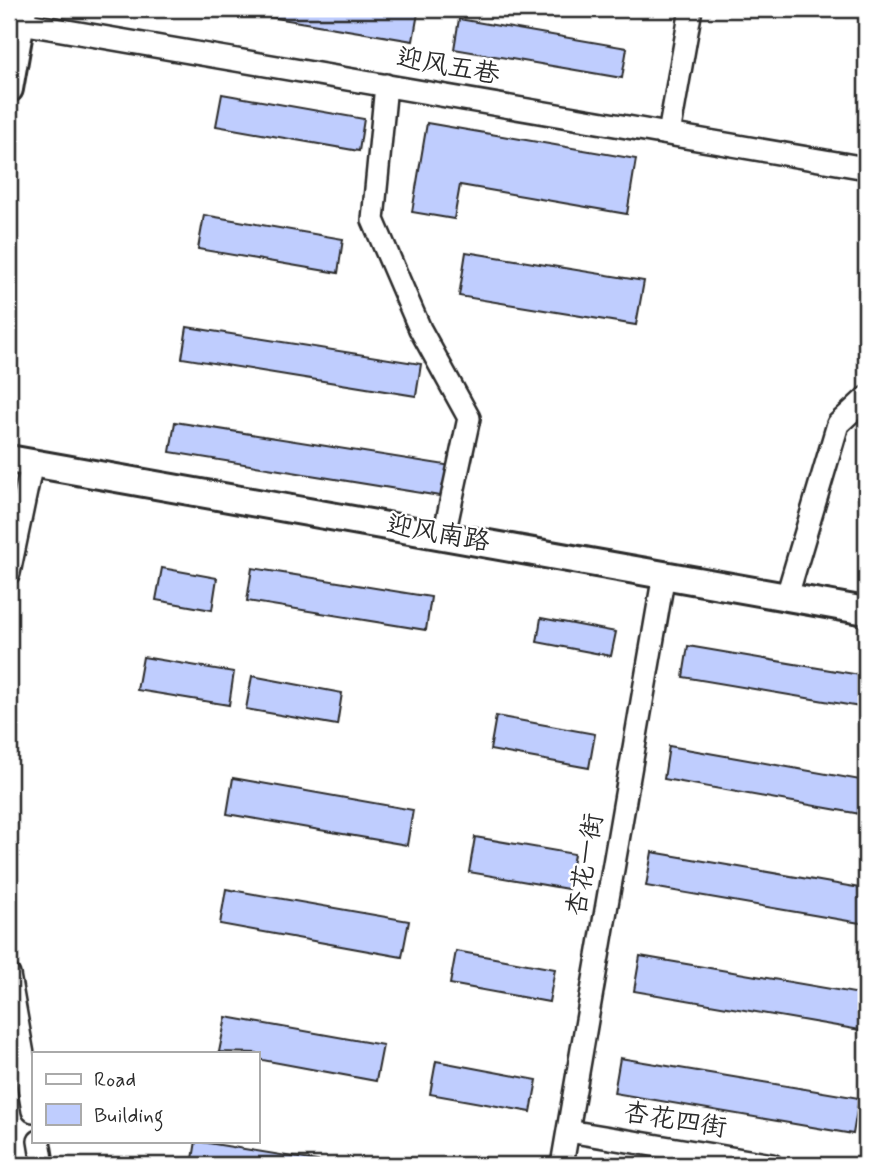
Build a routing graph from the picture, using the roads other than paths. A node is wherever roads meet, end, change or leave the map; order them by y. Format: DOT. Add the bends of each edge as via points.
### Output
graph roads {
  1 [pos="691,9"];
  2 [pos="17,18"];
  3 [pos="386,85"];
  4 [pos="9,89"];
  5 [pos="669,134"];
  6 [pos="866,168"];
  7 [pos="866,398"];
  8 [pos="20,461"];
  9 [pos="443,535"];
  10 [pos="9,573"];
  11 [pos="664,574"];
  12 [pos="787,596"];
  13 [pos="866,611"];
  14 [pos="9,975"];
  15 [pos="32,1105"];
  16 [pos="568,1131"];
  17 [pos="39,1142"];
  18 [pos="43,1165"];
  19 [pos="562,1165"];
  20 [pos="772,1165"];
  1 -- 5 [label="street"];
  2 -- 3 [label="street, 迎风五巷"];
  2 -- 4 [label="street"];
  3 -- 5 [label="street, 迎风五巷"];
  3 -- 9 [label="street" via="373,220 420,329 469,418"];
  5 -- 6 [label="street, 迎风五巷"];
  7 -- 12 [label="street" via="838,424"];
  8 -- 9 [label="street, 迎风南路"];
  8 -- 10 [label="street"];
  9 -- 11 [label="street, 迎风南路"];
  11 -- 12 [label="street, 迎风南路"];
  11 -- 16 [label="street, 杏花一街"];
  12 -- 13 [label="street, 迎风南路"];
  14 -- 15 [label="street"];
  16 -- 19 [label="street, 杏花一街"];
  16 -- 20 [label="street, 杏花四街"];
  17 -- 18 [label="street"];
}
